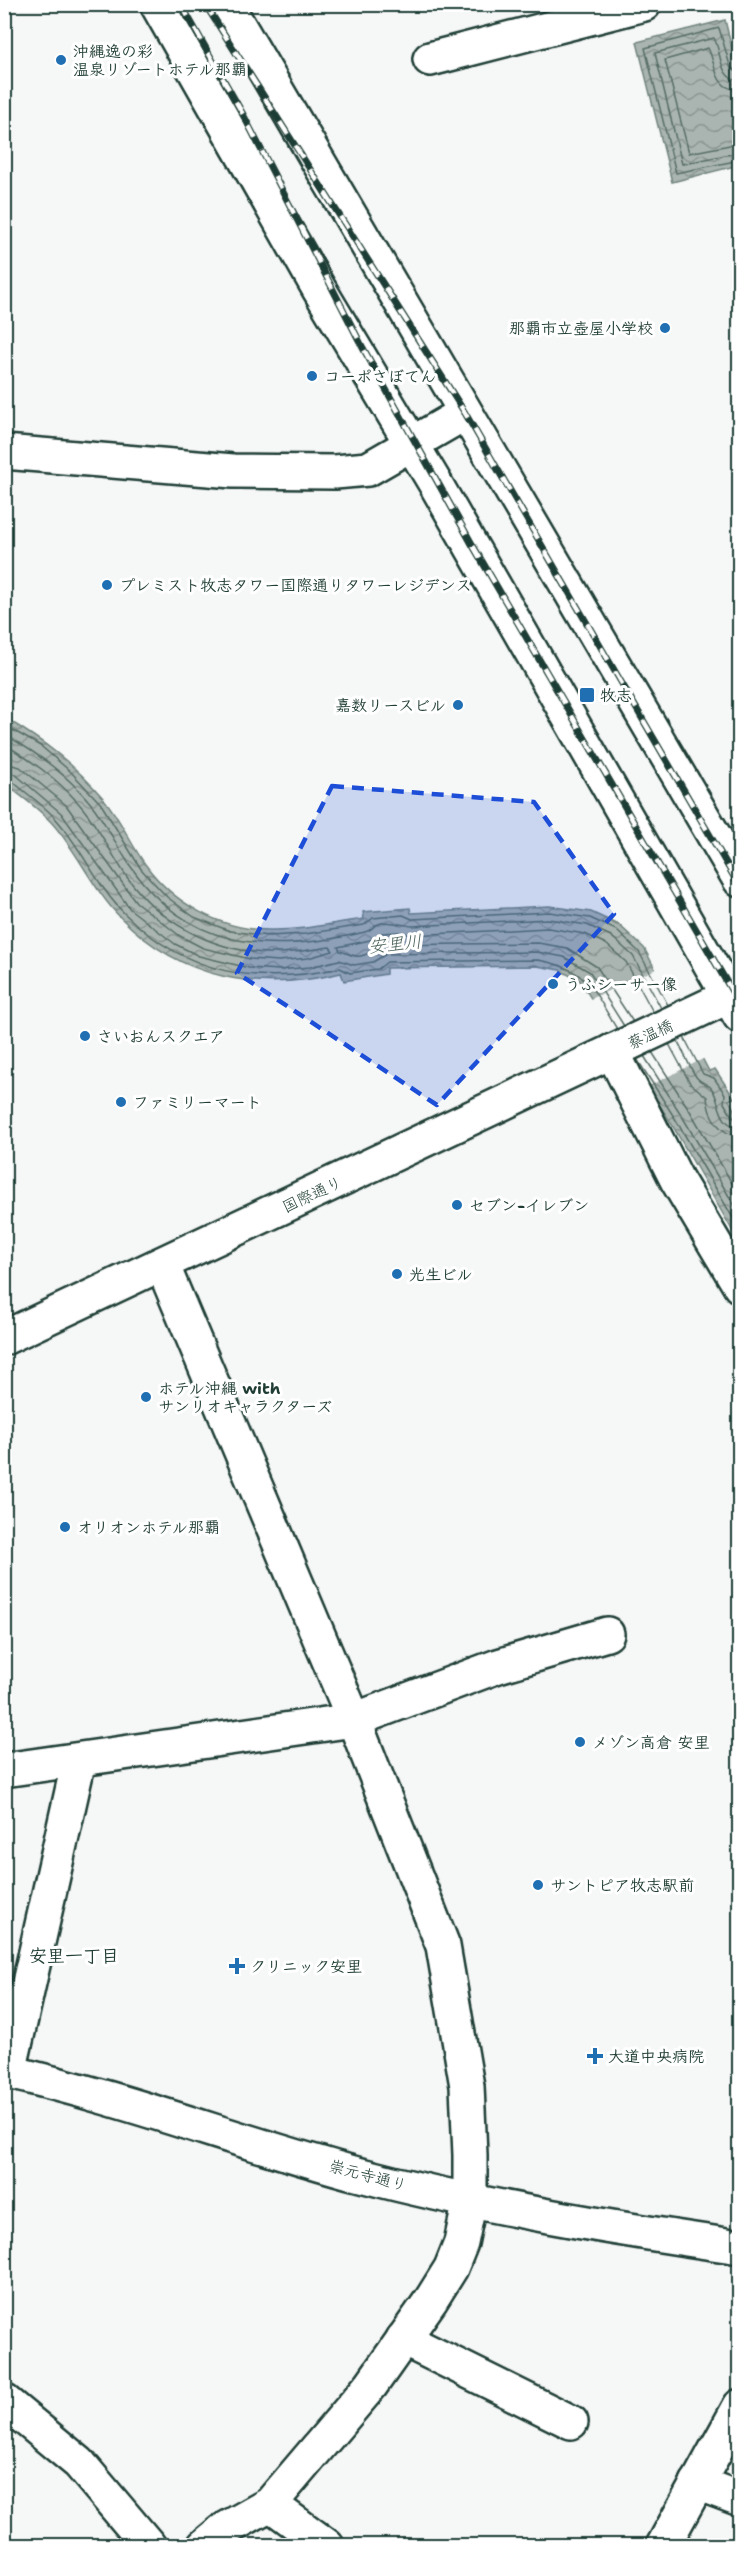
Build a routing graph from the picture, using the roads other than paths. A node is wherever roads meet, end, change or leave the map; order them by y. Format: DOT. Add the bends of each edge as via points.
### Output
graph roads {
  1 [pos="157,4"];
  2 [pos="226,4"];
  3 [pos="644,4"];
  4 [pos="430,59"];
  5 [pos="465,413"];
  6 [pos="412,444"];
  7 [pos="4,452"];
  8 [pos="740,880"];
  9 [pos="736,1001"];
  10 [pos="615,1050"];
  11 [pos="162,1264"];
  12 [pos="740,1286"];
  13 [pos="4,1338"];
  14 [pos="607,1634"];
  15 [pos="354,1720"];
  16 [pos="79,1760"];
  17 [pos="4,1770"];
  18 [pos="7,2071"];
  19 [pos="470,2200"];
  20 [pos="740,2247"];
  21 [pos="403,2339"];
  22 [pos="4,2401"];
  23 [pos="740,2406"];
  24 [pos="571,2422"];
  25 [pos="697,2483"];
  26 [pos="740,2499"];
  27 [pos="270,2504"];
  28 [pos="148,2546"];
  29 [pos="204,2546"];
  30 [pos="327,2546"];
  31 [pos="663,2546"];
  1 -- 6 [label="street"];
  2 -- 5 [label="street"];
  3 -- 4 [label="street"];
  5 -- 6 [label="street"];
  5 -- 8 [label="street"];
  6 -- 7 [label="street" via="368,469 335,472 233,471"];
  6 -- 9 [label="street"];
  9 -- 10 [label="street, 蔡温橋" via="682,1018"];
  10 -- 11 [label="street, 国際通り"];
  10 -- 12 [label="street" via="677,1180"];
  11 -- 13 [label="street, 国際通り"];
  11 -- 15 [label="street"];
  14 -- 15 [label="street" via="498,1666"];
  15 -- 16 [label="street"];
  15 -- 19 [label="street" via="443,1946 467,2086"];
  16 -- 17 [label="street"];
  16 -- 18 [label="street"];
  18 -- 19 [label="street, 崇元寺通り" via="354,2173"];
  19 -- 20 [label="street, 崇元寺通り"];
  19 -- 21 [label="street" via="451,2268"];
  21 -- 24 [label="street"];
  21 -- 27 [label="street" via="371,2385"];
  22 -- 28 [label="street" via="79,2463"];
  23 -- 25 [label="street"];
  25 -- 26 [label="street"];
  25 -- 31 [label="street"];
  27 -- 29 [label="street"];
  27 -- 30 [label="street"];
}
